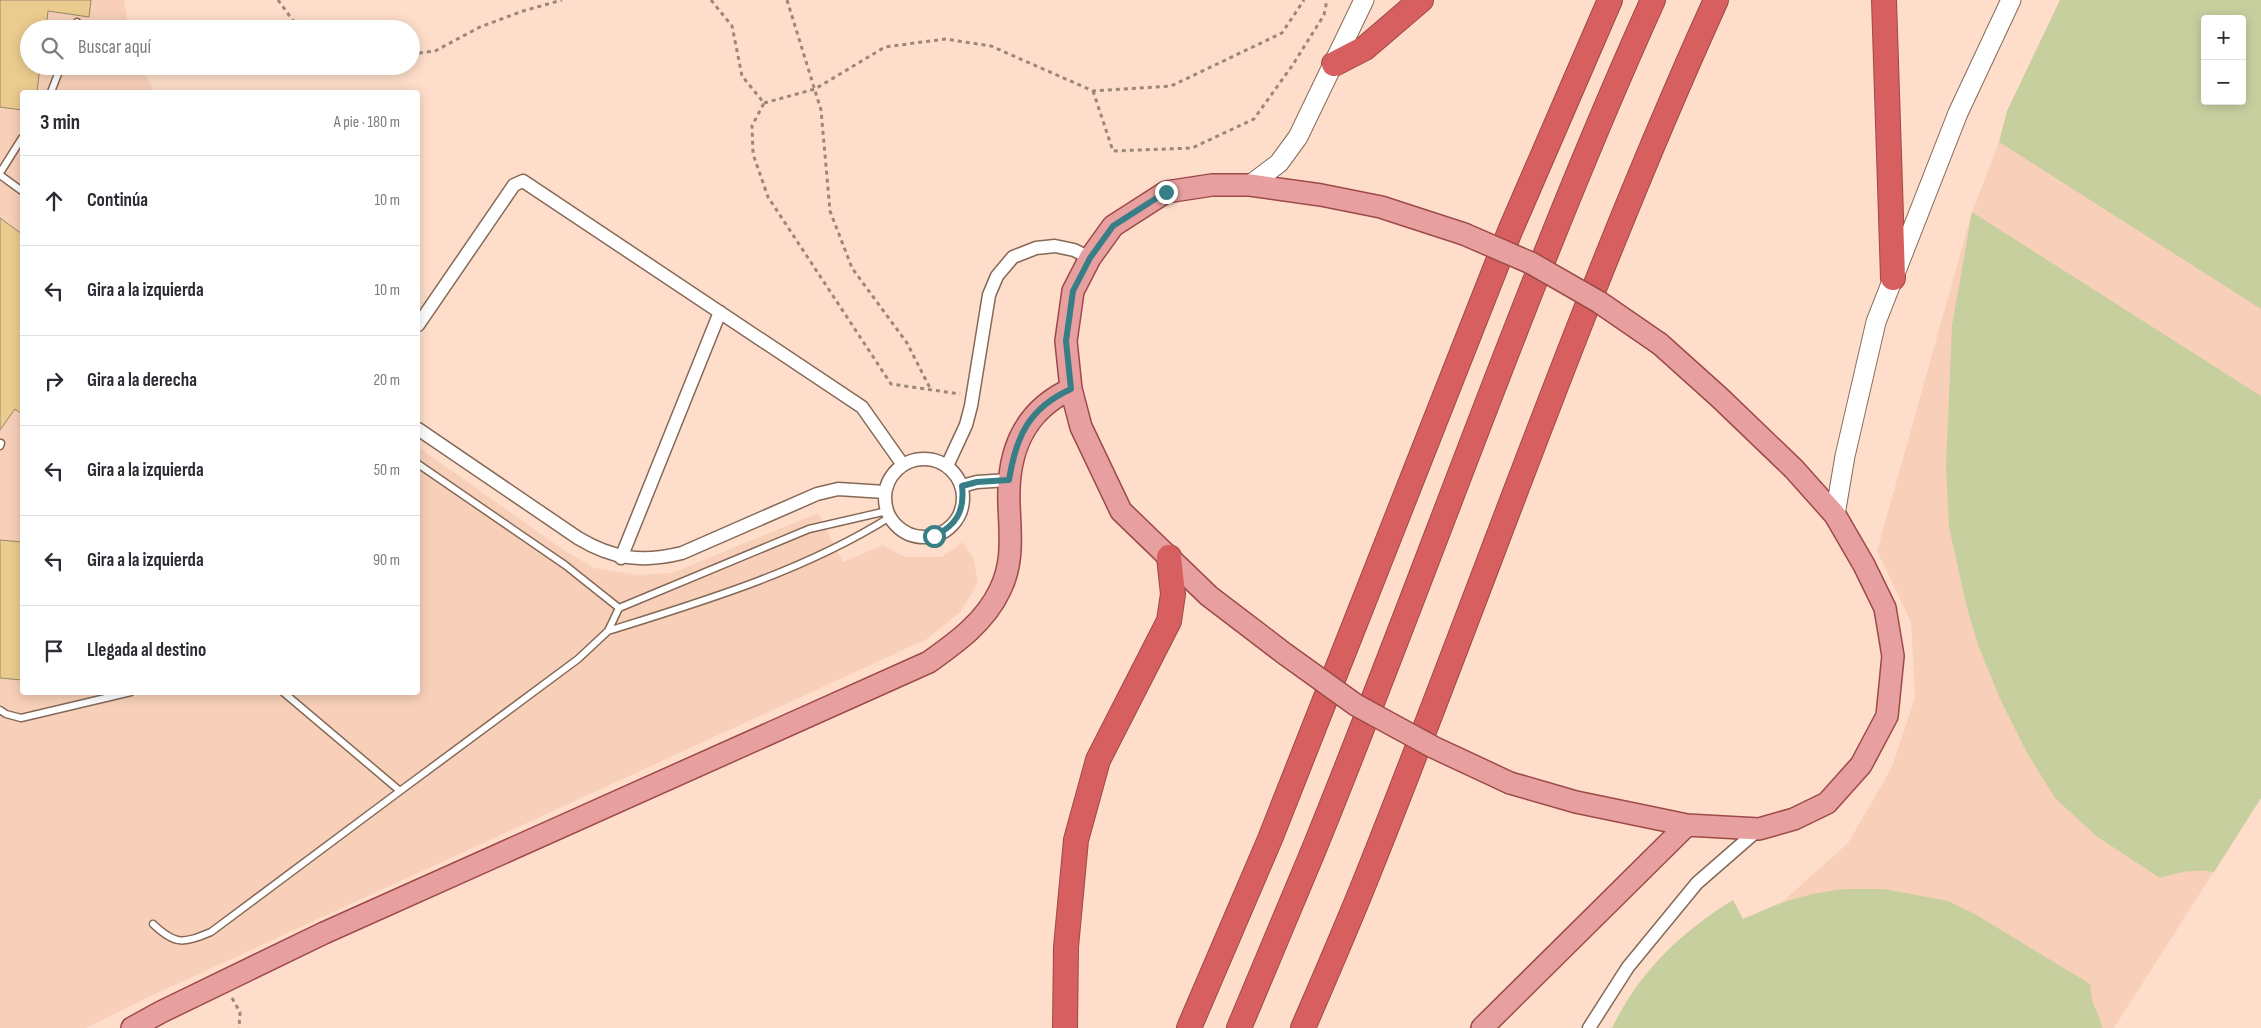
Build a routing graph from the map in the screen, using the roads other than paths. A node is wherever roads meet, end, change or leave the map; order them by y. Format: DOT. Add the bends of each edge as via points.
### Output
graph roads {
  1 [pos="1364,0"];
  2 [pos="1422,0"];
  3 [pos="1610,0"];
  4 [pos="1653,0"];
  5 [pos="1716,0"];
  6 [pos="1884,0"];
  7 [pos="2011,0"];
  8 [pos="1334,64"];
  9 [pos="58,75"];
  10 [pos="52,90"];
  11 [pos="20,141"];
  12 [pos="0,174"];
  13 [pos="1250,185"];
  14 [pos="20,189"];
  15 [pos="1090,258"];
  16 [pos="1893,278"];
  17 [pos="720,312"];
  18 [pos="420,322"];
  19 [pos="1071,389"];
  20 [pos="420,430"];
  21 [pos="420,465"];
  22 [pos="903,465"];
  23 [pos="947,466"];
  24 [pos="1009,480"];
  25 [pos="962,486"];
  26 [pos="885,492"];
  27 [pos="888,514"];
  28 [pos="1835,515"];
  29 [pos="1169,557"];
  30 [pos="621,558"];
  31 [pos="619,608"];
  32 [pos="608,631"];
  33 [pos="118,695"];
  34 [pos="287,695"];
  35 [pos="0,710"];
  36 [pos="400,791"];
  37 [pos="1687,825"];
  38 [pos="1759,829"];
  39 [pos="1370,870"];
  40 [pos="153,924"];
  41 [pos="132,1028"];
  42 [pos="1065,1028"];
  43 [pos="1189,1028"];
  44 [pos="1238,1028"];
  45 [pos="1304,1028"];
  46 [pos="1317,1028"];
  47 [pos="1482,1028"];
  48 [pos="1589,1028"];
  1 -- 8 [label="street"];
  2 -- 8 [label="highway" via="1365,48"];
  3 -- 43 [label="highway" via="1510,230 1270,839"];
  4 -- 44 [label="highway" via="1548,245 1312,853"];
  5 -- 39 [label="highway" via="1600,270"];
  6 -- 16 [label="highway"];
  7 -- 16 [label="street" via="1958,113"];
  8 -- 13 [label="street" via="1298,137 1279,163"];
  9 -- 10 [label="lane"];
  11 -- 12 [label="lane"];
  12 -- 14 [label="lane"];
  13 -- 15 [label="main road" via="1212,185 1166,192 1113,226"];
  13 -- 28 [label="main road, bridge" via="1381,207 1464,234 1531,263 1599,302 1660,344 1787,462"];
  15 -- 19 [label="main road" via="1073,291 1066,341"];
  15 -- 23 [label="street" via="1055,246 1036,248 1013,257 997,276 989,294 966,425"];
  16 -- 28 [label="street" via="1876,322"];
  17 -- 18 [label="street" via="523,181 514,185"];
  17 -- 22 [label="street" via="862,407"];
  17 -- 30 [label="street"];
  19 -- 24 [label="main road" via="1054,397 1026,425 1017,444"];
  19 -- 29 [label="main road" via="1081,427 1121,511"];
  20 -- 30 [label="street" via="578,538"];
  21 -- 31 [label="lane" via="565,566"];
  22 -- 23 [label="street" via="926,459"];
  22 -- 26 [label="street" via="894,472"];
  23 -- 25 [label="street"];
  24 -- 25 [label="street"];
  24 -- 41 [label="main road" via="1012,542 1000,590 987,612 962,638 928,662 324,933"];
  25 -- 27 [label="street" via="961,512 950,527 934,536 909,534 898,527"];
  26 -- 27 [label="street"];
  26 -- 30 [label="street" via="838,489 817,494 682,553 666,557"];
  27 -- 31 [label="lane" via="809,529"];
  27 -- 32 [label="lane" via="859,537 738,589"];
  28 -- 38 [label="main road" via="1885,608 1893,656 1887,716 1861,765 1827,803 1794,819"];
  29 -- 37 [label="main road, bridge" via="1209,596 1285,654 1356,705 1433,748 1510,783 1576,802"];
  29 -- 42 [label="highway" via="1173,594 1168,621 1098,760 1076,840 1066,947"];
  31 -- 32 [label="lane"];
  32 -- 36 [label="lane" via="578,659"];
  33 -- 35 [label="lane" via="21,718"];
  34 -- 36 [label="lane"];
  36 -- 40 [label="lane" via="211,932 186,942 163,934"];
  37 -- 38 [label="main road"];
  37 -- 47 [label="main road"];
  38 -- 48 [label="street" via="1697,883 1628,967"];
  39 -- 45 [label="highway"];
  39 -- 46 [label="highway"];
}
